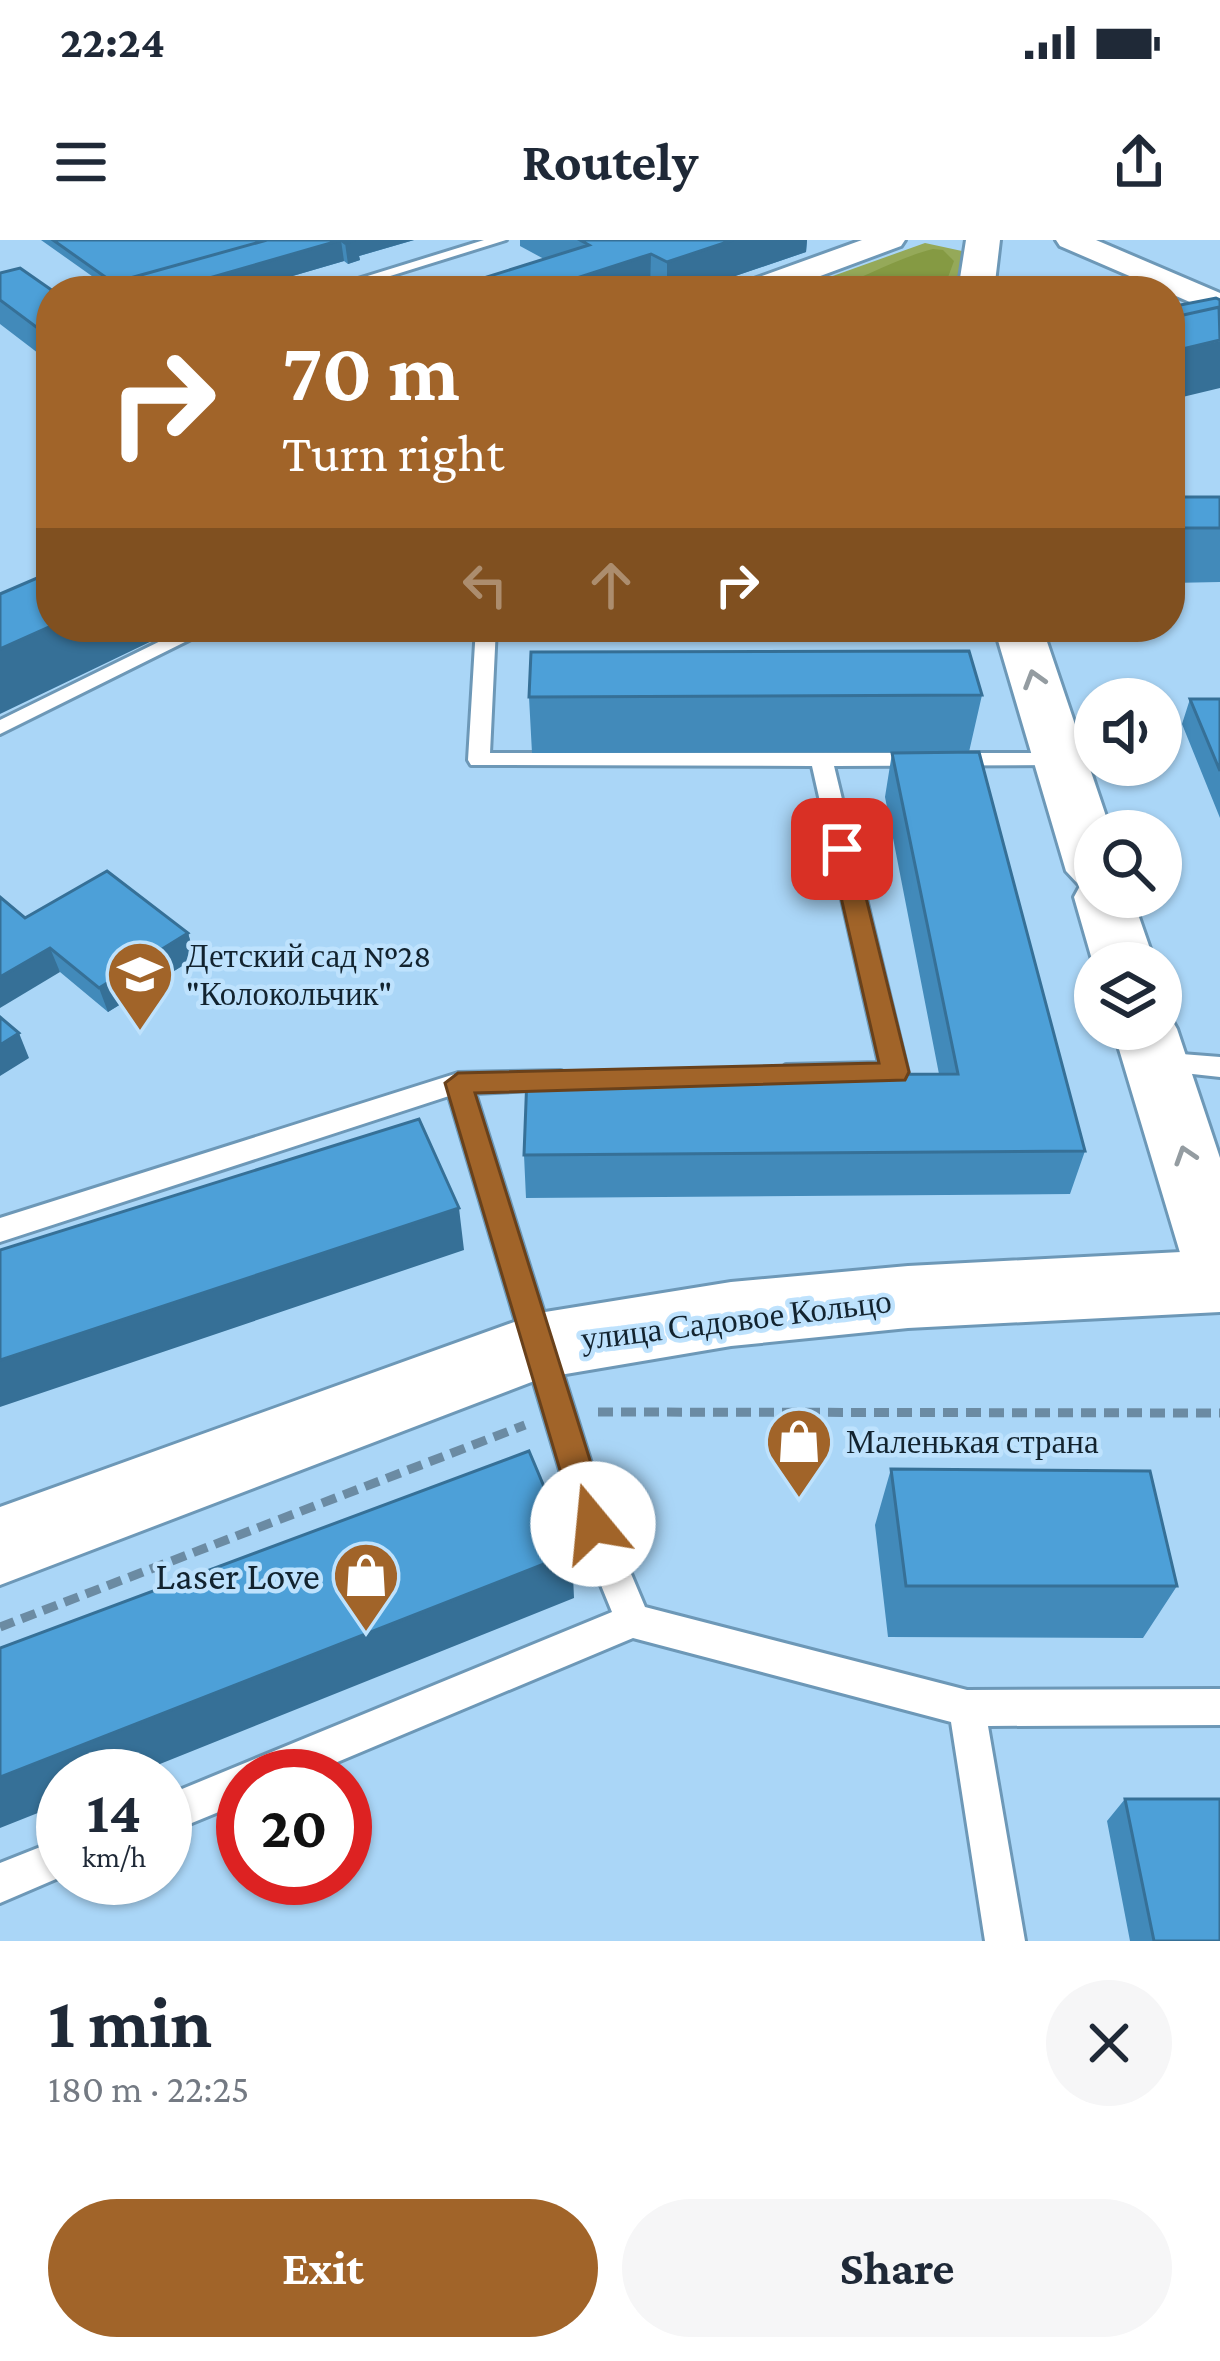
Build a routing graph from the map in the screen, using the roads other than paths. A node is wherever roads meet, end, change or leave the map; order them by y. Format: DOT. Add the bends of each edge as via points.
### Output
graph roads {
  1 [pos="500,240"];
  2 [pos="890,240"];
  3 [pos="983,240"];
  4 [pos="1071,240"];
  5 [pos="1119,240"];
  6 [pos="377,276"];
  7 [pos="793,276"];
  8 [pos="978,276"];
  9 [pos="1154,276"];
  10 [pos="1220,284"];
  11 [pos="1185,290"];
  12 [pos="1220,305"];
  13 [pos="175,642"];
  14 [pos="485,642"];
  15 [pos="1023,642"];
  16 [pos="0,728"];
  17 [pos="1059,758"];
  18 [pos="821,759"];
  19 [pos="1076,810"];
  20 [pos="1174,1052"];
  21 [pos="757,1076"];
  22 [pos="596,1080"];
  23 [pos="458,1083"];
  24 [pos="0,1230"];
  25 [pos="1220,1266"];
  26 [pos="1220,1281"];
  27 [pos="539,1346"];
  28 [pos="0,1546"];
  29 [pos="633,1621"];
  30 [pos="967,1708"];
  31 [pos="1220,1708"];
  32 [pos="325,1749"];
  33 [pos="36,1868"];
  34 [pos="0,1883"];
  35 [pos="1005,1941"];
  1 -- 6 [label="lane"];
  2 -- 7 [label="street"];
  3 -- 8 [label="street"];
  4 -- 9 [label="street"];
  5 -- 10 [label="street"];
  11 -- 12 [label="street"];
  13 -- 16 [label="lane"];
  14 -- 18 [label="lane" via="479,760"];
  17 -- 15 [label="street, one-way"];
  17 -- 18 [label="lane"];
  17 -- 19 [label="street"];
  18 -- 21 [label="lane" via="895,1072"];
  25 -- 20 [label="street, one-way"];
  22 -- 23 [label="lane"];
  23 -- 24 [label="lane"];
  23 -- 27 [label="lane"];
  26 -- 27 [label="street, улица Садовое Кольцо" via="775,1309"];
  27 -- 28 [label="street, улица Садовое Кольцо"];
  27 -- 29 [label="lane" via="593,1524"];
  29 -- 30 [label="lane"];
  29 -- 32 [label="lane"];
  30 -- 31 [label="lane"];
  30 -- 35 [label="lane"];
  33 -- 34 [label="lane"];
}
